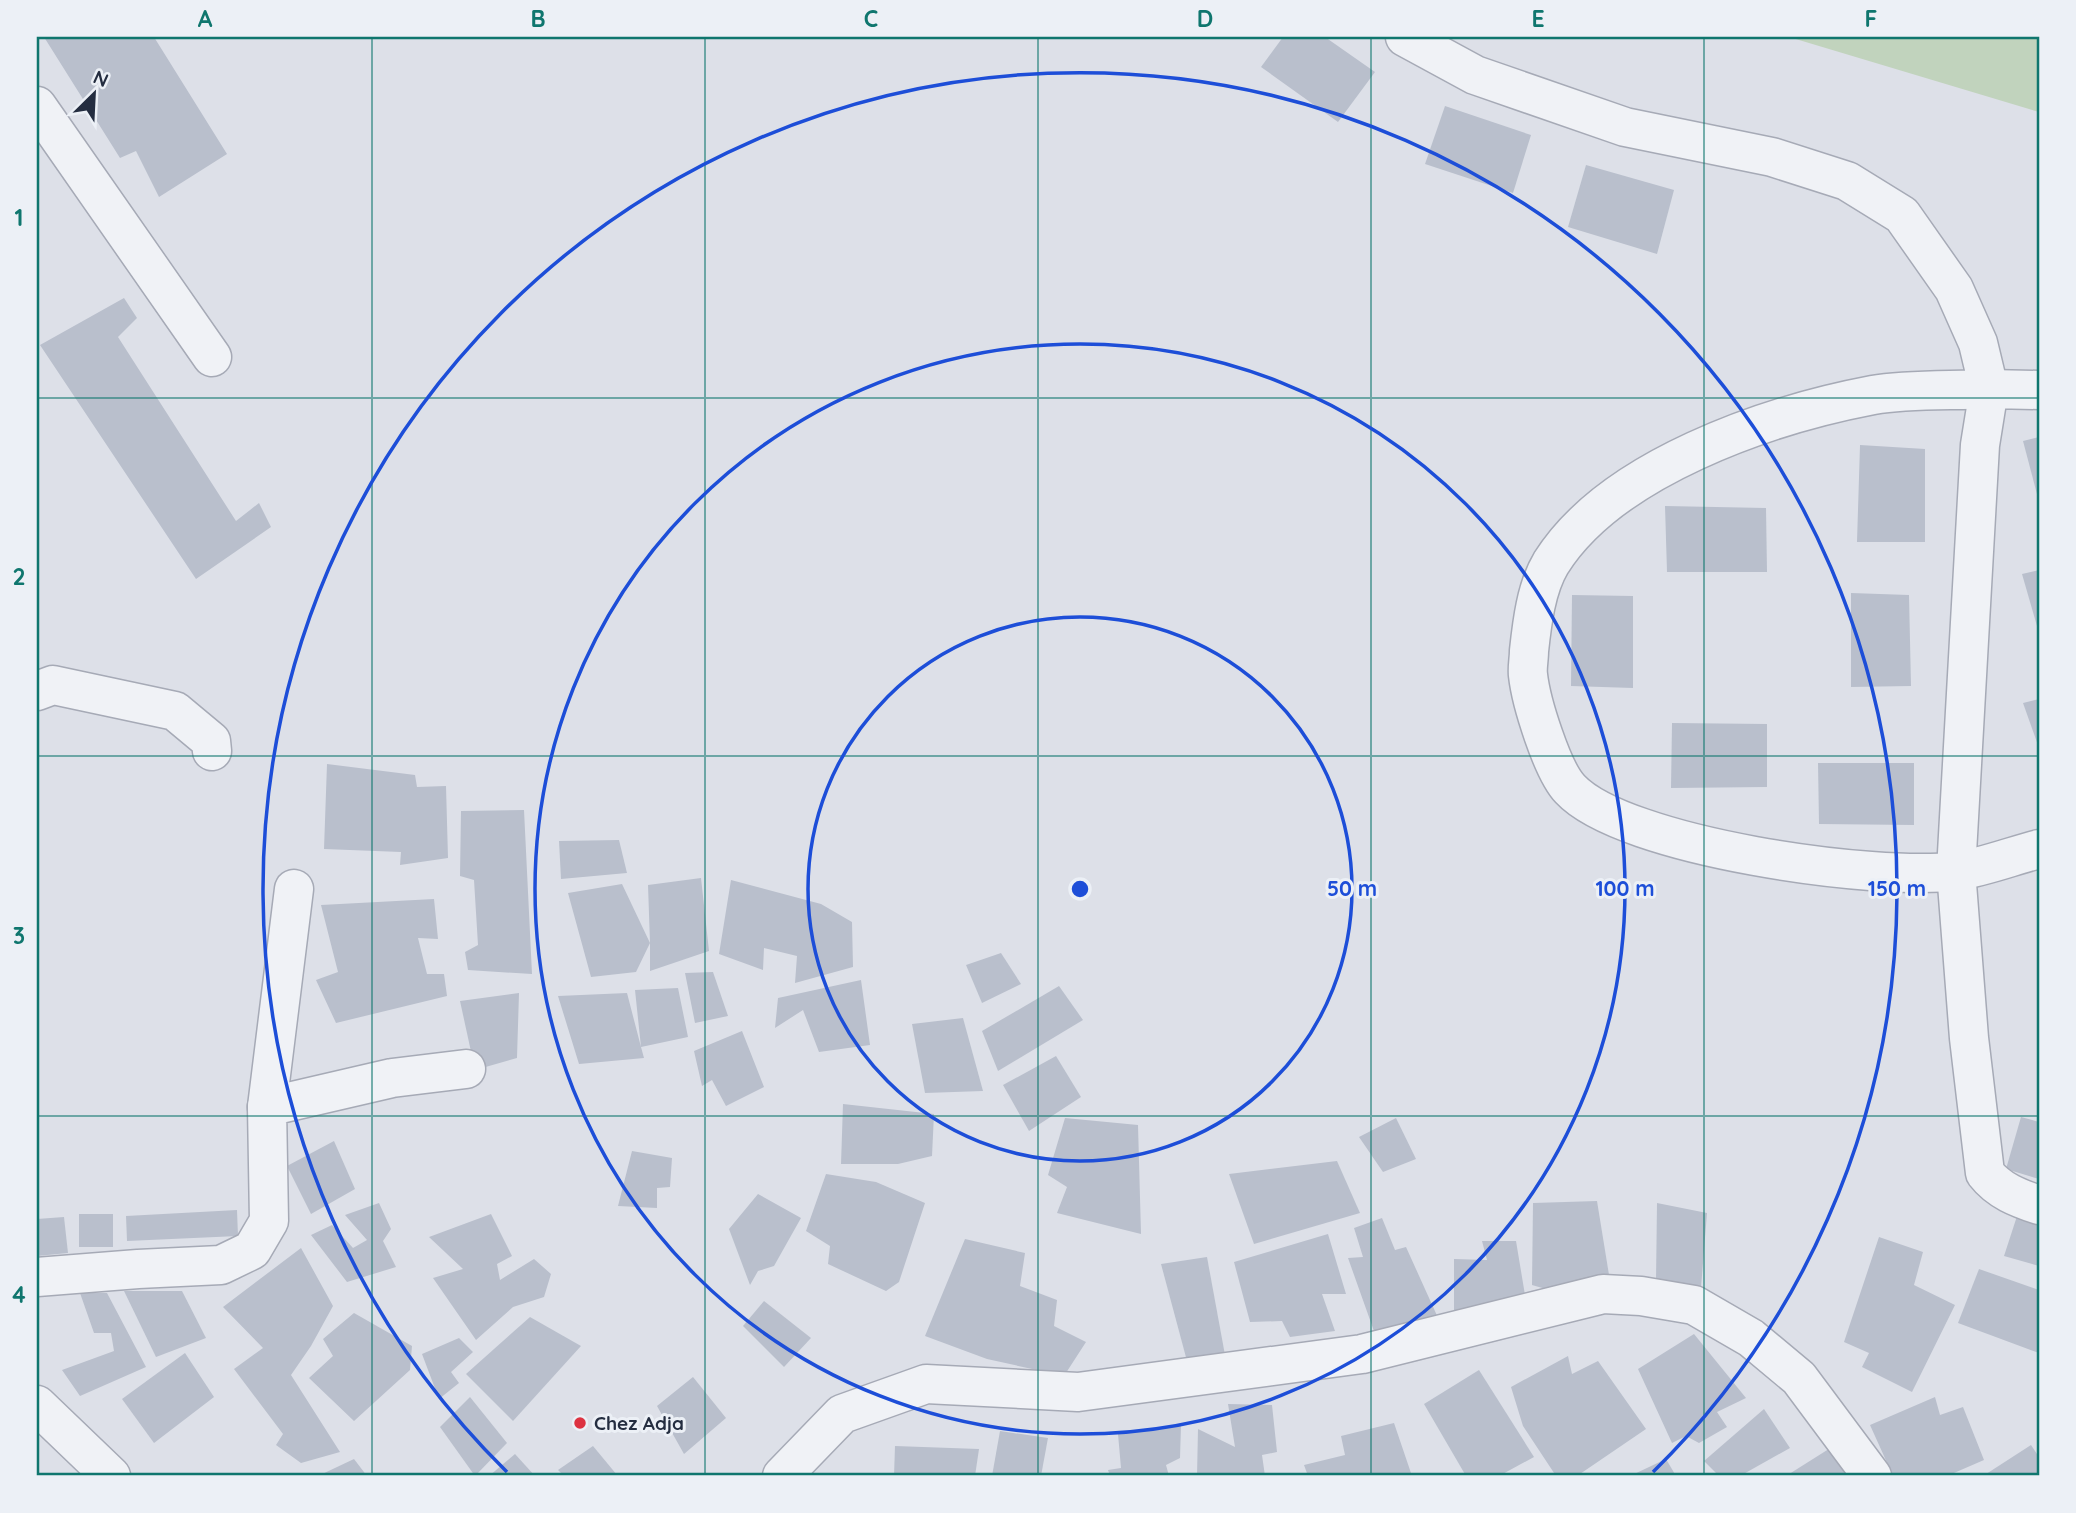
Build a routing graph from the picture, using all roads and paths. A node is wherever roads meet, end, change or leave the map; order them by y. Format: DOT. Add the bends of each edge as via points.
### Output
graph roads {
  1 [pos="1405,37"];
  2 [pos="37,106"];
  3 [pos="212,357"];
  4 [pos="1989,389"];
  5 [pos="2039,390"];
  6 [pos="37,691"];
  7 [pos="212,751"];
  8 [pos="2039,849"];
  9 [pos="1956,871"];
  10 [pos="294,889"];
  11 [pos="466,1069"];
  12 [pos="267,1107"];
  13 [pos="2039,1205"];
  14 [pos="37,1278"];
  15 [pos="37,1405"];
  16 [pos="111,1476"];
  17 [pos="782,1476"];
  18 [pos="1872,1476"];
  1 -- 4 [label="street" via="1475,75 1625,127 1772,158 1847,181 1902,215 1954,289 1978,343"];
  2 -- 3 [label="street"];
  4 -- 5 [label="street"];
  4 -- 9 [label="street" via="1980,445"];
  4 -- 9 [label="street" via="1876,395 1819,408 1750,429 1656,470 1609,501 1550,564 1535,606 1527,673 1534,707 1555,762 1570,788 1602,812 1650,831 1780,860 1867,872"];
  6 -- 7 [label="street" via="53,685 175,711 211,741"];
  8 -- 9 [label="street"];
  9 -- 13 [label="street" via="1985,1173 1993,1184"];
  10 -- 12 [label="street"];
  11 -- 12 [label="street" via="391,1078"];
  12 -- 14 [label="street" via="269,1221 252,1250 221,1265"];
  15 -- 16 [label="street"];
  17 -- 18 [label="street" via="842,1414 926,1384 1078,1392 1362,1354 1603,1294 1694,1305 1751,1338 1799,1378"];
}
